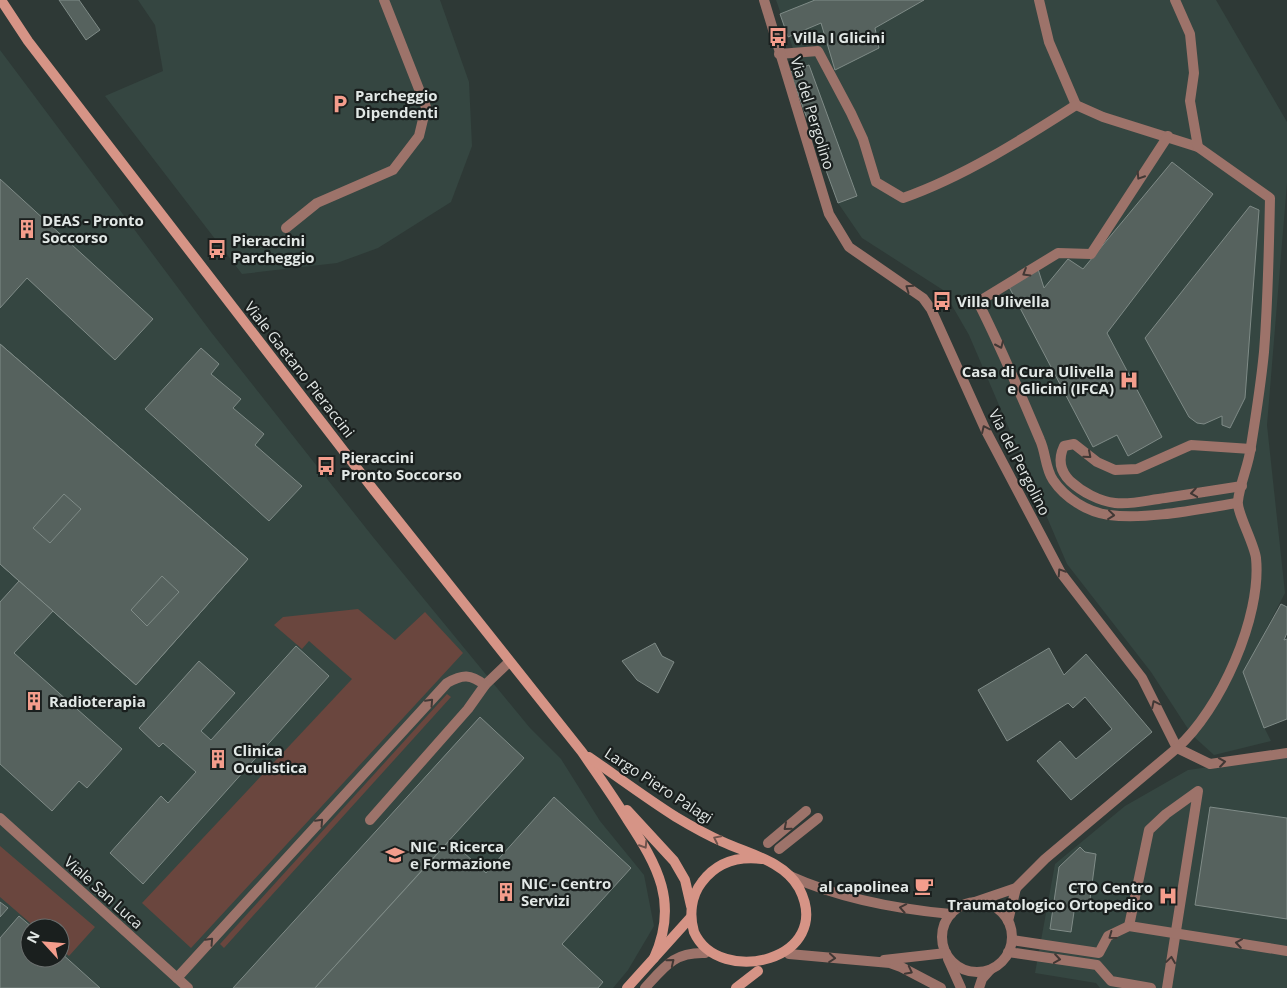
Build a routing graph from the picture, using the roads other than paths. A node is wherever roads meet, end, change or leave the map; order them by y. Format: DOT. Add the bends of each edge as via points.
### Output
graph roads {
  1 [pos="1,0"];
  2 [pos="384,0"];
  3 [pos="764,0"];
  4 [pos="1039,0"];
  5 [pos="1175,0"];
  6 [pos="779,54"];
  7 [pos="1076,105"];
  8 [pos="1168,136"];
  9 [pos="1198,147"];
  10 [pos="286,228"];
  11 [pos="1251,449"];
  12 [pos="1242,486"];
  13 [pos="1237,503"];
  14 [pos="509,662"];
  15 [pos="485,685"];
  16 [pos="1177,748"];
  17 [pos="582,752"];
  18 [pos="1287,753"];
  19 [pos="608,789"];
  20 [pos="806,811"];
  21 [pos="0,818"];
  22 [pos="818,818"];
  23 [pos="370,820"];
  24 [pos="768,844"];
  25 [pos="779,849"];
  26 [pos="762,859"];
  27 [pos="790,876"];
  28 [pos="1016,888"];
  29 [pos="972,903"];
  30 [pos="691,912"];
  31 [pos="951,914"];
  32 [pos="1008,921"];
  33 [pos="1129,926"];
  34 [pos="1174,933"];
  35 [pos="1012,940"];
  36 [pos="1287,951"];
  37 [pos="1008,952"];
  38 [pos="705,953"];
  39 [pos="946,953"];
  40 [pos="1100,953"];
  41 [pos="789,954"];
  42 [pos="654,958"];
  43 [pos="875,961"];
  44 [pos="1097,965"];
  45 [pos="990,970"];
  46 [pos="759,971"];
  47 [pos="177,978"];
  48 [pos="1114,985"];
  49 [pos="188,988"];
  50 [pos="627,988"];
  51 [pos="645,988"];
  52 [pos="736,988"];
  53 [pos="941,988"];
  54 [pos="961,988"];
  55 [pos="979,988"];
  56 [pos="1151,988"];
  57 [pos="1167,988"];
  1 -- 14 [label="main road, Viale Gaetano Pieraccini" via="96,130"];
  2 -- 10 [label="street" via="426,107 419,136 393,170 317,202"];
  3 -- 6 [label="street, Via del Pergolino"];
  4 -- 7 [label="street" via="1049,42"];
  5 -- 9 [label="street" via="1190,34 1194,73 1190,101"];
  6 -- 7 [label="street" via="818,50 851,112 876,182 903,198 954,176"];
  16 -- 6 [label="street, Via del Pergolino, one-way" via="1142,678 1061,573 986,431 931,309 923,298 849,247 829,214"];
  7 -- 8 [label="street" via="1103,117"];
  8 -- 9 [label="street"];
  8 -- 13 [label="street, one-way" via="1091,254 1058,253 978,302 997,338 1053,480 1082,507 1108,515 1174,513"];
  9 -- 11 [label="street" via="1270,198 1264,353"];
  11 -- 12 [label="street"];
  12 -- 11 [label="street, one-way" via="1136,503 1114,503 1075,486 1065,475 1060,453 1064,446 1074,444 1097,462 1116,470 1137,468 1191,445"];
  12 -- 13 [label="street"];
  13 -- 16 [label="street" via="1256,556 1257,578 1252,608 1244,638 1218,692 1192,735"];
  14 -- 15 [label="street"];
  14 -- 17 [label="main road, Viale Gaetano Pieraccini"];
  15 -- 23 [label="street" via="468,709"];
  47 -- 15 [label="street, one-way" via="447,683 460,676 473,676"];
  16 -- 18 [label="street, one-way" via="1210,764"];
  16 -- 28 [label="street"];
  17 -- 19 [label="main road, Largo Piero Palagi"];
  26 -- 17 [label="main road, Largo Piero Palagi, one-way" via="676,817"];
  19 -- 30 [label="main road, Largo Piero Palagi" via="674,861 685,880"];
  19 -- 42 [label="main road, Largo Piero Palagi, one-way" via="647,849 663,887 663,934"];
  20 -- 24 [label="street, one-way"];
  21 -- 47 [label="street, Viale San Luca"];
  22 -- 25 [label="street"];
  26 -- 27 [label="main road, Largo Piero Palagi" via="772,862"];
  26 -- 30 [label="main road, Largo Piero Palagi" via="737,858 715,868 698,886"];
  31 -- 27 [label="street, Largo Piero Palagi, one-way" via="917,911 848,897"];
  27 -- 41 [label="main road, Largo Piero Palagi" via="798,887 805,910 802,934"];
  28 -- 29 [label="street"];
  28 -- 32 [label="street"];
  29 -- 31 [label="street"];
  29 -- 32 [label="street" via="984,903 994,908"];
  30 -- 38 [label="main road, Largo Piero Palagi" via="696,939"];
  30 -- 42 [label="main road"];
  31 -- 39 [label="street" via="942,936"];
  32 -- 35 [label="street"];
  33 -- 34 [label="street"];
  33 -- 34 [label="street" via="1149,830 1198,791"];
  33 -- 40 [label="street, one-way" via="1108,936"];
  36 -- 34 [label="street, one-way"];
  57 -- 34 [label="street, one-way"];
  35 -- 37 [label="street"];
  35 -- 40 [label="street"];
  37 -- 44 [label="street, one-way"];
  37 -- 45 [label="street" via="1000,964"];
  38 -- 46 [label="main road" via="724,966 744,972"];
  51 -- 38 [label="street, one-way" via="678,956"];
  39 -- 43 [label="street"];
  39 -- 45 [label="street" via="958,967 968,971"];
  39 -- 54 [label="street"];
  40 -- 44 [label="street"];
  41 -- 43 [label="street, one-way"];
  41 -- 46 [label="main road, Largo Piero Palagi" via="772,967"];
  42 -- 50 [label="main road"];
  43 -- 53 [label="street, one-way" via="901,966"];
  44 -- 48 [label="street"];
  45 -- 55 [label="street"];
  46 -- 52 [label="main road, Largo Piero Palagi"];
  47 -- 49 [label="street, Viale San Luca"];
  48 -- 56 [label="street"];
}
